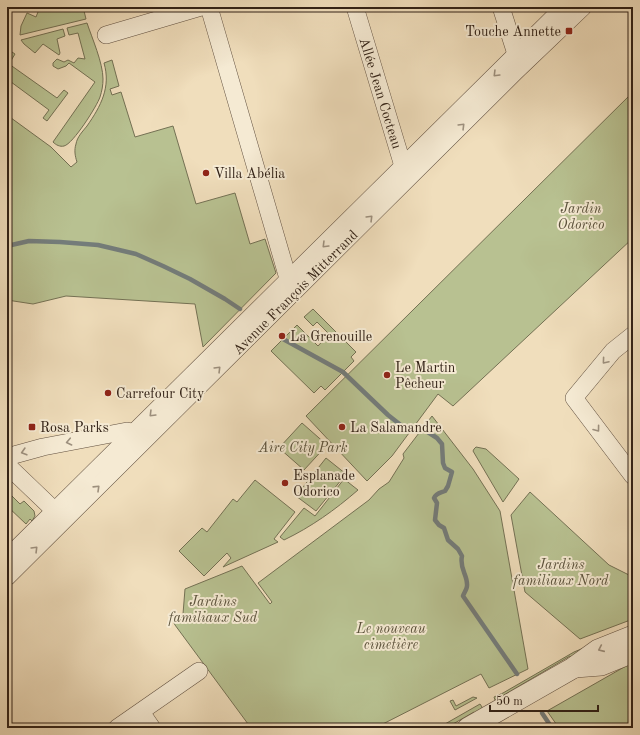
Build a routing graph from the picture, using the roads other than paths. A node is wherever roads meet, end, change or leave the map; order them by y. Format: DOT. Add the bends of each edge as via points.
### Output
graph roads {
  1 [pos="201,7"];
  2 [pos="208,7"];
  3 [pos="355,7"];
  4 [pos="501,7"];
  5 [pos="564,7"];
  6 [pos="583,7"];
  7 [pos="106,34"];
  8 [pos="520,59"];
  9 [pos="408,171"];
  10 [pos="295,282"];
  11 [pos="633,335"];
  12 [pos="142,434"];
  13 [pos="7,460"];
  14 [pos="7,464"];
  15 [pos="633,476"];
  16 [pos="62,513"];
  17 [pos="7,558"];
  18 [pos="7,577"];
  19 [pos="633,636"];
  20 [pos="633,652"];
  21 [pos="573,668"];
  22 [pos="199,671"];
  23 [pos="141,712"];
  24 [pos="117,728"];
  25 [pos="152,728"];
  26 [pos="468,728"];
  1 -- 7 [label="street"];
  2 -- 10 [label="street" via="287,275"];
  3 -- 9 [label="street, Allée Jean Cocteau"];
  4 -- 8 [label="street"];
  5 -- 8 [label="street, Avenue François Mitterrand"];
  6 -- 8 [label="street, Avenue François Mitterrand"];
  8 -- 9 [label="street, Avenue François Mitterrand"];
  9 -- 10 [label="street, Avenue François Mitterrand"];
  10 -- 12 [label="street, Avenue François Mitterrand"];
  11 -- 15 [label="street, one-way" via="613,351 574,398"];
  12 -- 13 [label="street, one-way" via="127,431 43,447 14,455"];
  12 -- 16 [label="street, Avenue François Mitterrand"];
  14 -- 16 [label="street"];
  16 -- 17 [label="street, Avenue François Mitterrand"];
  18 -- 16 [label="street, Avenue François Mitterrand, one-way"];
  19 -- 21 [label="street, one-way" via="598,650"];
  20 -- 21 [label="street" via="601,665"];
  21 -- 26 [label="street"];
  22 -- 23 [label="street"];
  23 -- 24 [label="street"];
  23 -- 25 [label="street"];
}
